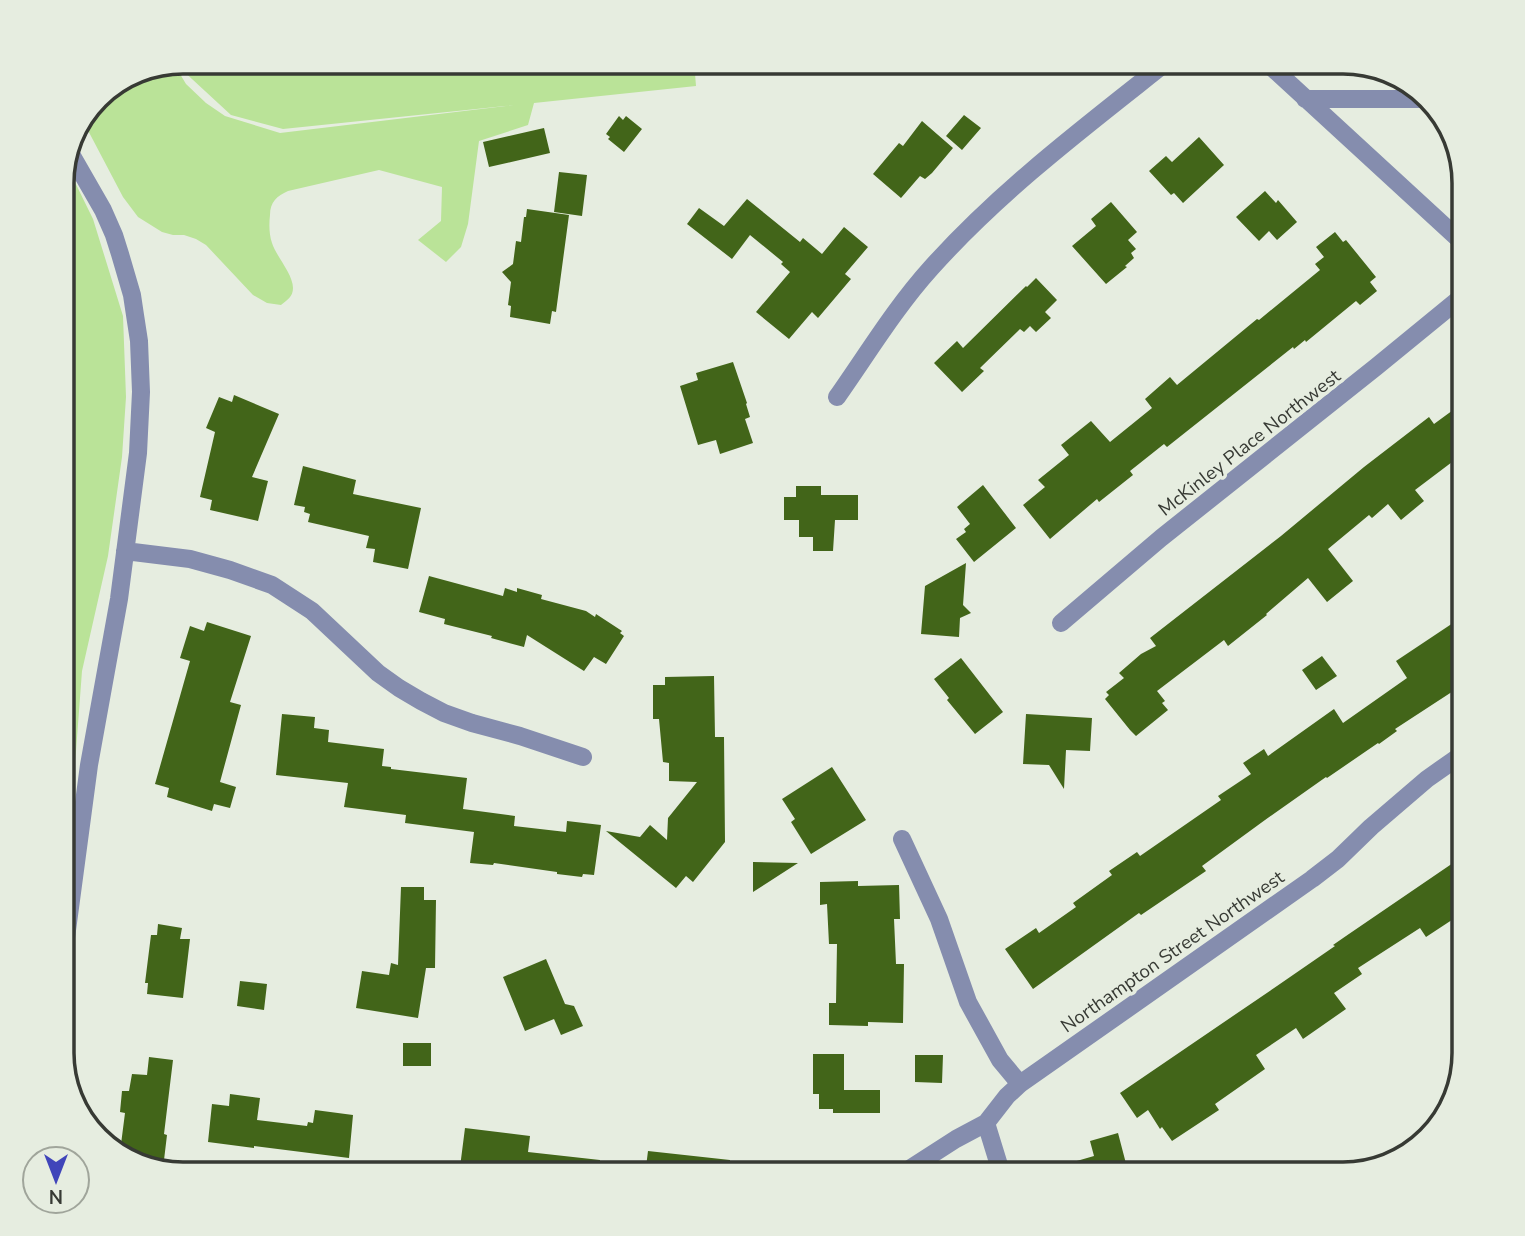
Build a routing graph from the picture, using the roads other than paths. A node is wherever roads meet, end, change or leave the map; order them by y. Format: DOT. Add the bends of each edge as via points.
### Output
graph roads {
  1 [pos="1153,73"];
  2 [pos="1278,73"];
  3 [pos="1305,99"];
  4 [pos="1411,99"];
  5 [pos="76,162"];
  6 [pos="1452,233"];
  7 [pos="1452,305"];
  8 [pos="838,397"];
  9 [pos="125,551"];
  10 [pos="1061,623"];
  11 [pos="583,757"];
  12 [pos="1452,761"];
  13 [pos="902,839"];
  14 [pos="74,878"];
  15 [pos="1020,1084"];
  16 [pos="986,1123"];
  17 [pos="920,1162"];
  18 [pos="998,1162"];
  1 -- 8 [label="street" via="973,224 895,311"];
  2 -- 3 [label="street"];
  3 -- 4 [label="street"];
  3 -- 6 [label="street"];
  5 -- 9 [label="street" via="114,235 132,295 139,341 140,424"];
  7 -- 10 [label="street, McKinley Place Northwest"];
  9 -- 11 [label="street" via="190,559 272,585 313,611 378,673 421,701 472,723"];
  9 -- 14 [label="street"];
  12 -- 15 [label="street, Northampton Street Northwest" via="1330,865"];
  13 -- 15 [label="street" via="939,919 968,1002 1000,1060"];
  15 -- 16 [label="street, Northampton Street Northwest"];
  16 -- 17 [label="street, Northampton Street Northwest"];
  16 -- 18 [label="street"];
}
